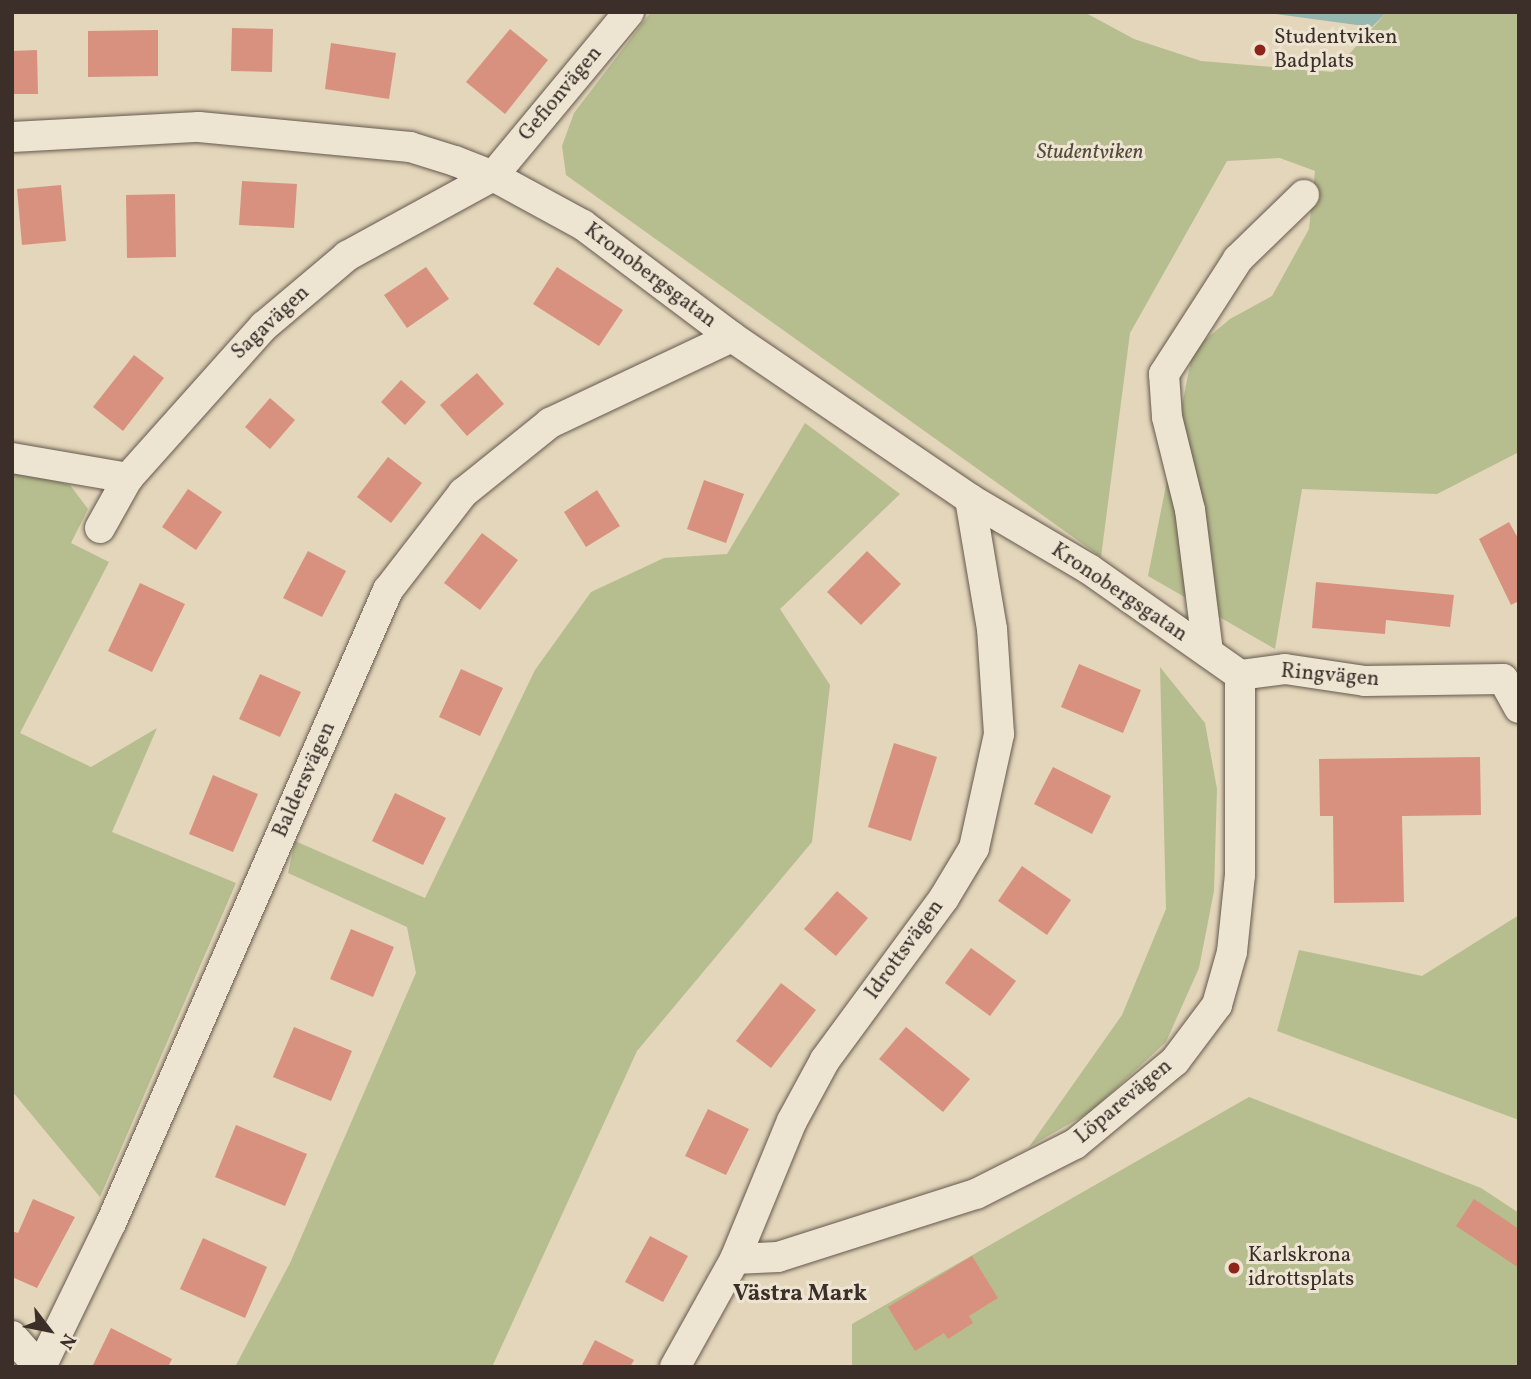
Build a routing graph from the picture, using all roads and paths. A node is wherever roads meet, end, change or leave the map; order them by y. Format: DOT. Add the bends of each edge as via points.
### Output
graph roads {
  1 [pos="629,12"];
  2 [pos="12,136"];
  3 [pos="493,176"];
  4 [pos="1304,195"];
  5 [pos="732,337"];
  6 [pos="12,457"];
  7 [pos="128,478"];
  8 [pos="970,499"];
  9 [pos="100,528"];
  10 [pos="1208,652"];
  11 [pos="1511,674"];
  12 [pos="1240,675"];
  13 [pos="1519,708"];
  14 [pos="735,1259"];
  15 [pos="12,1336"];
  16 [pos="40,1367"];
  17 [pos="675,1367"];
  1 -- 3 [label="street, Gefionvägen"];
  2 -- 3 [label="street, Kronobergsgatan" via="199,127 410,146"];
  3 -- 5 [label="street, Kronobergsgatan" via="583,225"];
  3 -- 7 [label="street, Sagavägen" via="347,256 264,326"];
  4 -- 10 [label="street" via="1238,259 1164,374 1167,417 1190,510"];
  5 -- 8 [label="street, Kronobergsgatan"];
  5 -- 16 [label="street, Baldersvägen" via="550,423 463,493 387,590 111,1223"];
  6 -- 7 [label="street"];
  7 -- 9 [label="street, Sagavägen"];
  8 -- 10 [label="street, Kronobergsgatan" via="1088,569"];
  8 -- 14 [label="street, Idrottsvägen" via="992,629 999,734 974,848 944,898 825,1059 792,1121"];
  10 -- 12 [label="street"];
  11 -- 12 [label="street, Ringvägen" via="1365,681 1285,669"];
  11 -- 13 [label="street, Ringvägen"];
  12 -- 14 [label="street, Löparevägen" via="1240,876 1232,952 1217,1005 1164,1072 1075,1143 976,1194 778,1257"];
  14 -- 17 [label="street, Idrottsvägen"];
  15 -- 16 [label="street"];
}
